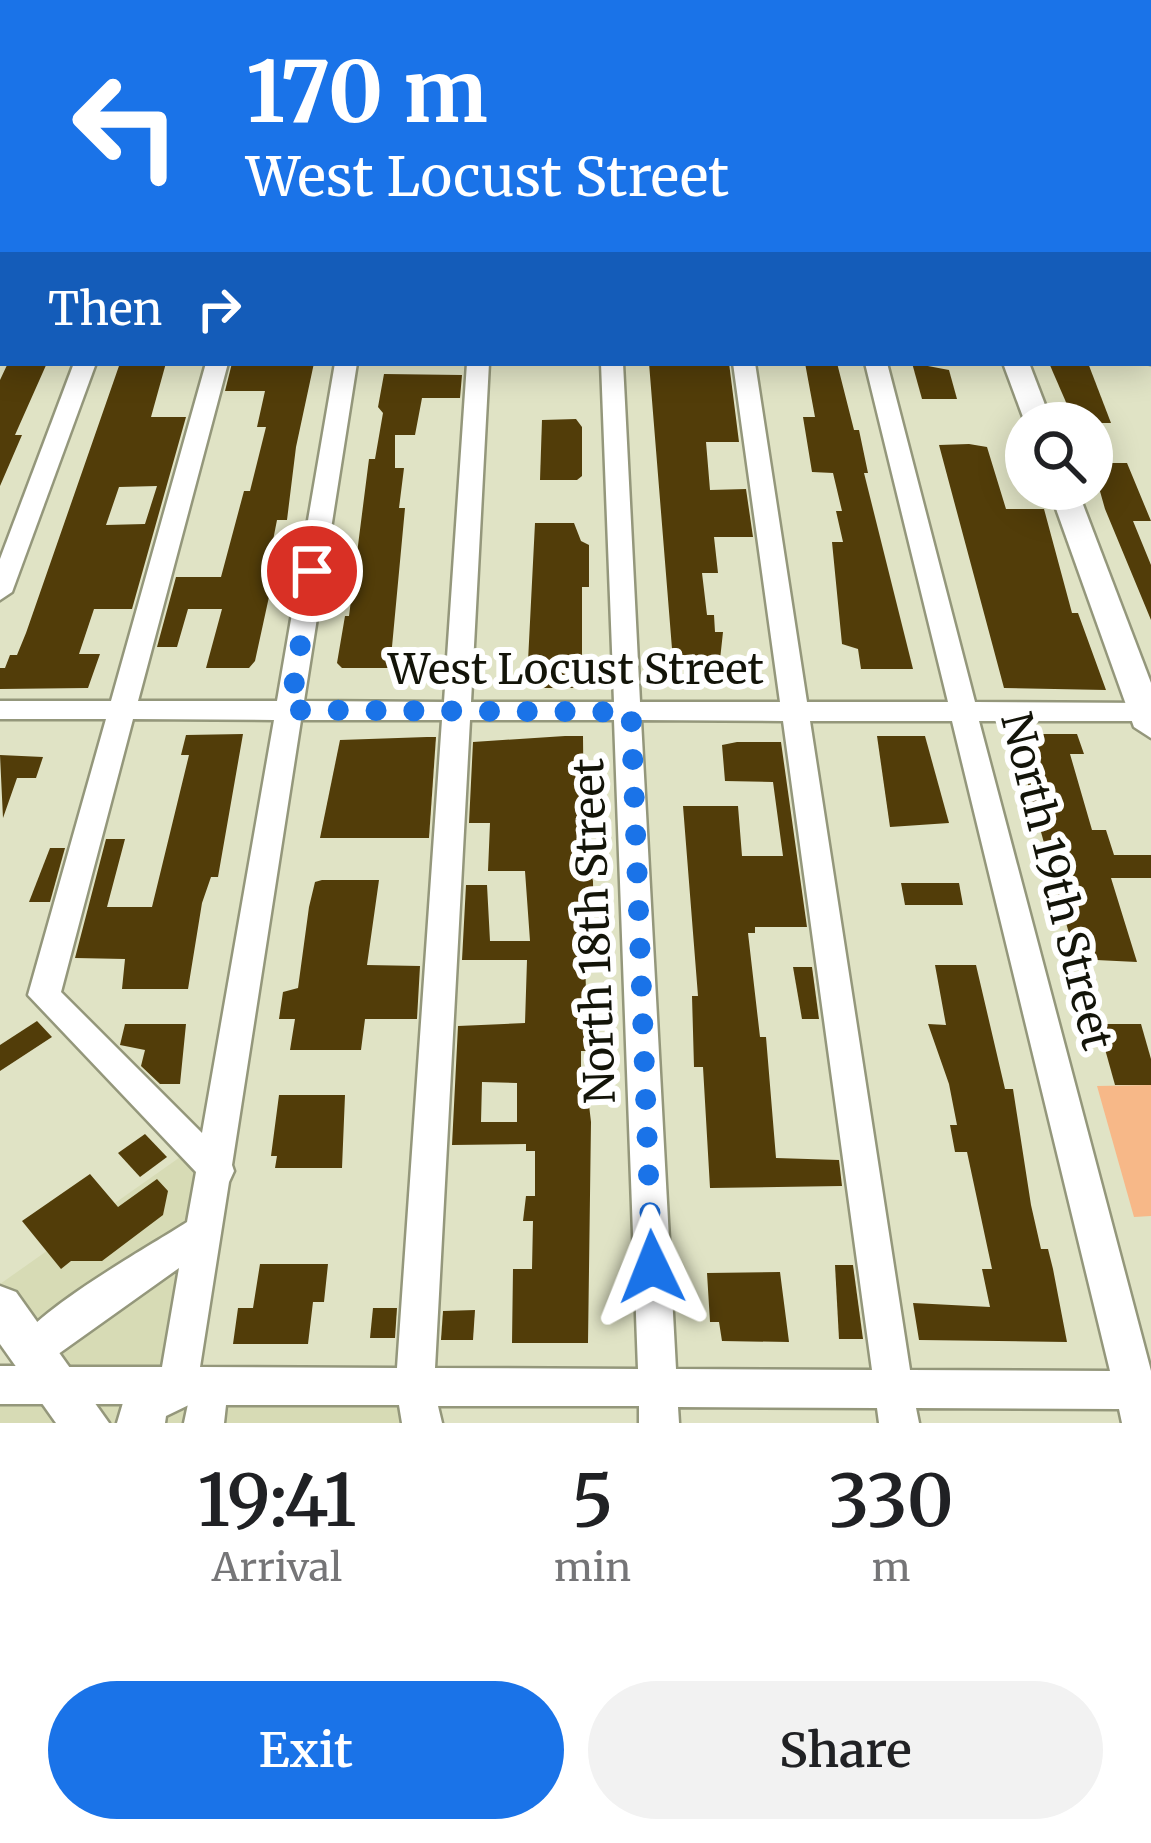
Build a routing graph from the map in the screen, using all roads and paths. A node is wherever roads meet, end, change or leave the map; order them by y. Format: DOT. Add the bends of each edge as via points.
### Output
graph roads {
  1 [pos="85,366"];
  2 [pos="216,366"];
  3 [pos="346,366"];
  4 [pos="478,366"];
  5 [pos="612,366"];
  6 [pos="744,366"];
  7 [pos="877,366"];
  8 [pos="1017,366"];
  9 [pos="1030,402"];
  10 [pos="1071,510"];
  11 [pos="0,592"];
  12 [pos="0,710"];
  13 [pos="118,710"];
  14 [pos="290,710"];
  15 [pos="458,711"];
  16 [pos="631,712"];
  17 [pos="795,712"];
  18 [pos="966,713"];
  19 [pos="1149,717"];
  20 [pos="217,1171"];
  21 [pos="207,1229"];
  22 [pos="0,1307"];
  23 [pos="29,1374"];
  24 [pos="198,1398"];
  25 [pos="1142,1401"];
  26 [pos="418,1405"];
  27 [pos="658,1406"];
  28 [pos="896,1407"];
  29 [pos="85,1423"];
  30 [pos="141,1423"];
  1 -- 11 [label="street"];
  2 -- 13 [label="street"];
  3 -- 14 [label="street"];
  4 -- 15 [label="street"];
  5 -- 16 [label="street, North 18th Street"];
  6 -- 17 [label="street"];
  7 -- 18 [label="street, North 19th Street"];
  8 -- 9 [label="main road"];
  10 -- 19 [label="main road"];
  12 -- 13 [label="street, West Locust Street"];
  13 -- 14 [label="street, West Locust Street"];
  13 -- 20 [label="street" via="44,994"];
  14 -- 15 [label="street, West Locust Street"];
  14 -- 20 [label="street"];
  15 -- 16 [label="street, West Locust Street"];
  15 -- 26 [label="street"];
  16 -- 17 [label="street, West Locust Street"];
  16 -- 27 [label="street, North 18th Street"];
  17 -- 18 [label="street, West Locust Street"];
  17 -- 28 [label="street"];
  18 -- 19 [label="street, West Locust Street"];
  18 -- 25 [label="street, North 19th Street"];
  20 -- 21 [label="street"];
  21 -- 23 [label="street" via="71,1318"];
  21 -- 24 [label="street"];
  22 -- 23 [label="main road"];
  23 -- 24 [label="street"];
  23 -- 29 [label="main road"];
  24 -- 26 [label="street"];
  24 -- 30 [label="main road" via="145,1402"];
  25 -- 28 [label="street"];
  26 -- 27 [label="street"];
  27 -- 28 [label="street"];
}
